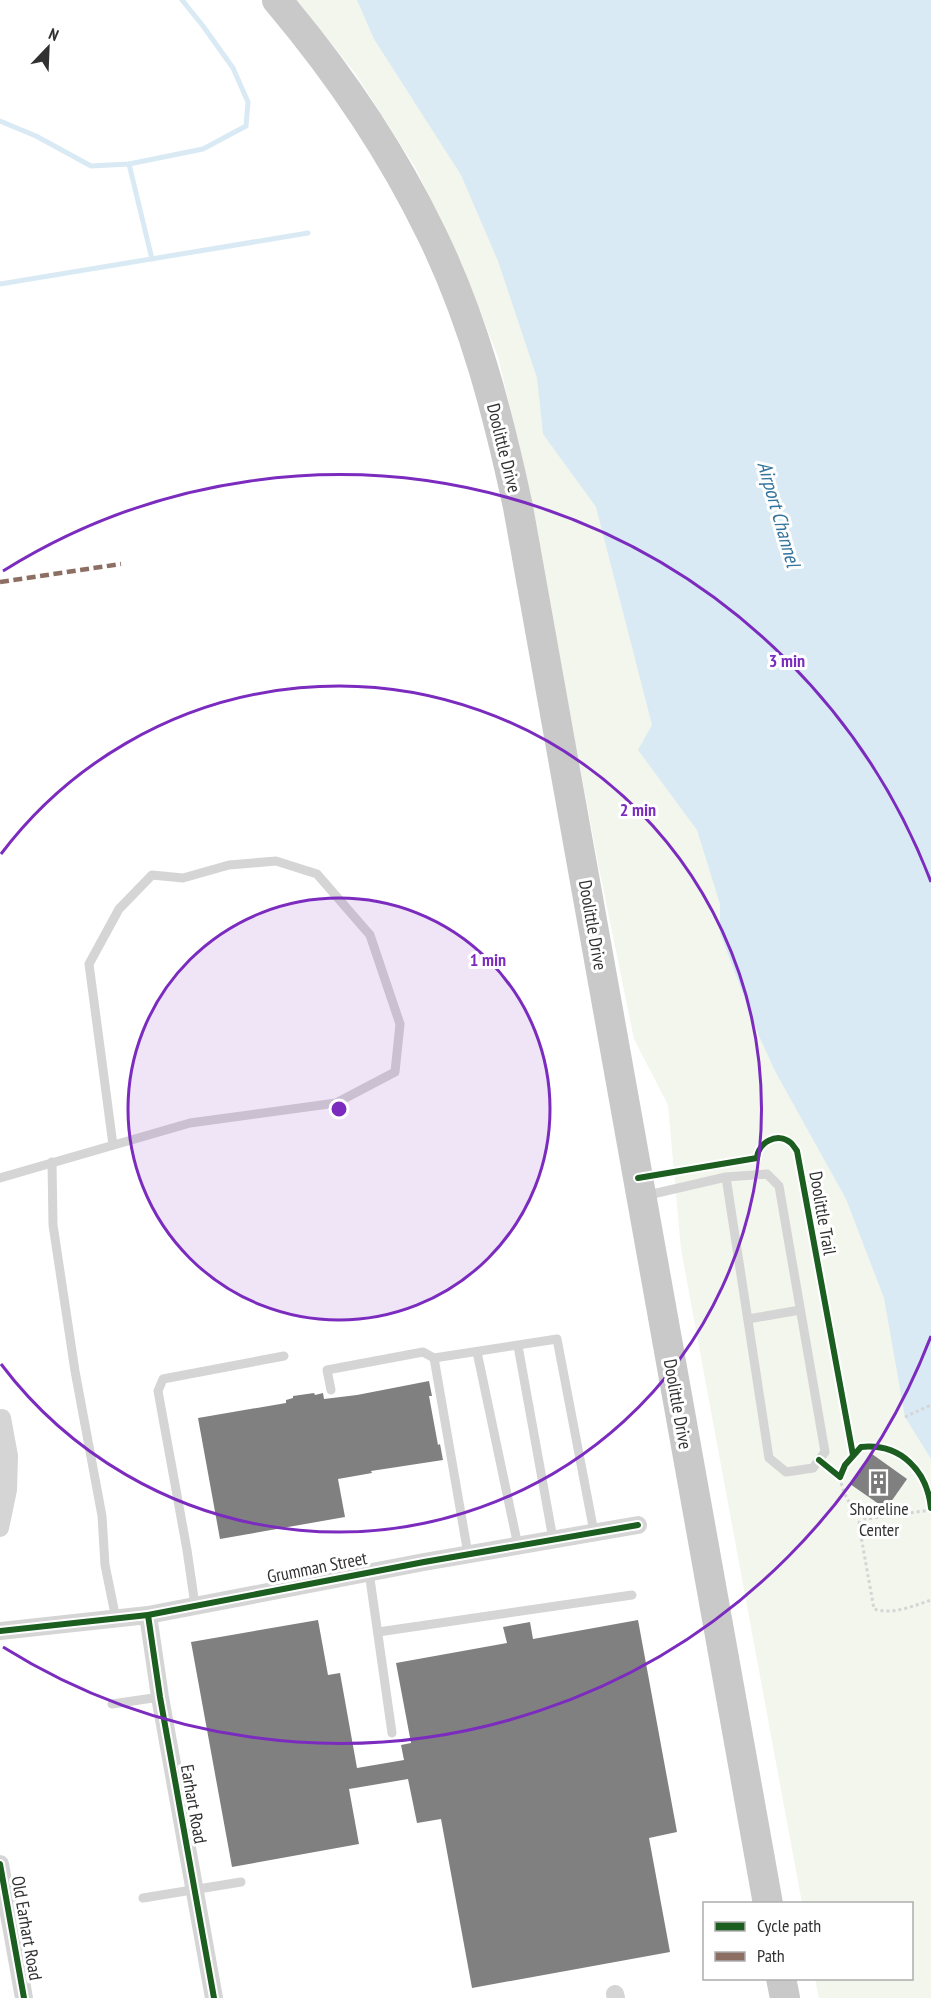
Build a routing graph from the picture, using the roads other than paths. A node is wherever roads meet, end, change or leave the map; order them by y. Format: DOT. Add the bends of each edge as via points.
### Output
graph roads {
  1 [pos="277,0"];
  2 [pos="113,1145"];
  3 [pos="52,1162"];
  4 [pos="726,1177"];
  5 [pos="0,1178"];
  6 [pos="641,1196"];
  7 [pos="801,1310"];
  8 [pos="748,1319"];
  9 [pos="518,1346"];
  10 [pos="477,1352"];
  11 [pos="284,1356"];
  12 [pos="434,1358"];
  13 [pos="330,1390"];
  14 [pos="1,1412"];
  15 [pos="638,1525"];
  16 [pos="0,1527"];
  17 [pos="594,1532"];
  18 [pos="553,1539"];
  19 [pos="518,1546"];
  20 [pos="468,1554"];
  21 [pos="369,1572"];
  22 [pos="632,1594"];
  23 [pos="195,1605"];
  24 [pos="148,1614"];
  25 [pos="116,1619"];
  26 [pos="0,1631"];
  27 [pos="378,1632"];
  28 [pos="160,1697"];
  29 [pos="112,1704"];
  30 [pos="393,1733"];
  31 [pos="0,1864"];
  32 [pos="241,1882"];
  33 [pos="195,1889"];
  34 [pos="3,1893"];
  35 [pos="143,1898"];
  36 [pos="768,1902"];
  37 [pos="781,1980"];
  38 [pos="24,1998"];
  39 [pos="214,1998"];
  40 [pos="785,1998"];
  1 -- 6 [label="main road, Doolittle Drive" via="313,42 396,170 432,235 483,367 518,507"];
  2 -- 2 [label="lane" via="190,1123 336,1103 395,1072 400,1024 370,935 316,874 276,861 229,865 183,878 152,875 119,909 88,964"];
  2 -- 3 [label="lane"];
  3 -- 5 [label="lane"];
  3 -- 25 [label="lane" via="53,1224"];
  4 -- 6 [label="lane"];
  4 -- 7 [label="lane" via="767,1174 779,1186"];
  4 -- 8 [label="lane"];
  6 -- 36 [label="main road, Doolittle Drive"];
  7 -- 8 [label="lane"];
  7 -- 8 [label="lane" via="825,1452 813,1468 786,1472 769,1458"];
  9 -- 10 [label="lane"];
  9 -- 17 [label="lane" via="557,1339"];
  9 -- 18 [label="lane"];
  10 -- 12 [label="lane"];
  10 -- 19 [label="lane"];
  11 -- 23 [label="lane" via="164,1379 158,1391"];
  12 -- 13 [label="lane" via="423,1352 327,1370"];
  12 -- 20 [label="lane"];
  14 -- 16 [label="street" via="9,1456 8,1490"];
  15 -- 17 [label="street, Grumman Street"];
  17 -- 18 [label="street, Grumman Street"];
  18 -- 19 [label="street, Grumman Street"];
  19 -- 20 [label="street, Grumman Street"];
  20 -- 21 [label="street, Grumman Street"];
  21 -- 23 [label="street, Grumman Street"];
  21 -- 27 [label="lane"];
  22 -- 27 [label="lane"];
  23 -- 24 [label="street, Grumman Street"];
  24 -- 25 [label="street, Grumman Street"];
  24 -- 28 [label="street, Earhart Road"];
  25 -- 26 [label="street, Grumman Street"];
  27 -- 30 [label="lane"];
  28 -- 29 [label="lane"];
  28 -- 33 [label="street, Earhart Road"];
  31 -- 34 [label="street, Old Earhart Road"];
  32 -- 33 [label="lane"];
  33 -- 35 [label="lane"];
  33 -- 39 [label="street, Earhart Road"];
  34 -- 38 [label="street, Old Earhart Road"];
  37 -- 40 [label="main road"];
}
